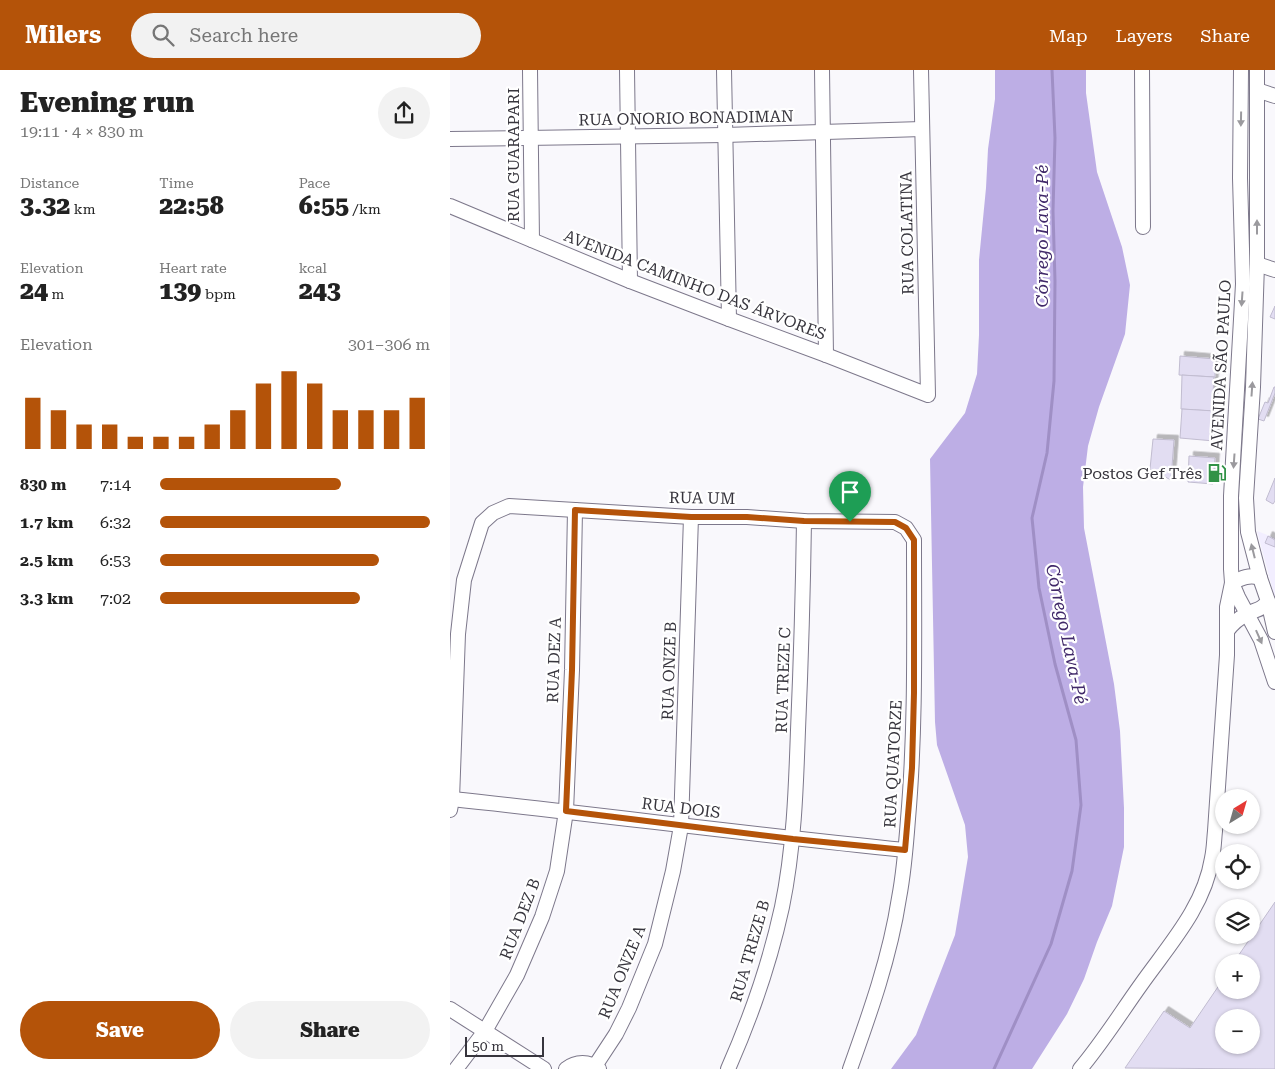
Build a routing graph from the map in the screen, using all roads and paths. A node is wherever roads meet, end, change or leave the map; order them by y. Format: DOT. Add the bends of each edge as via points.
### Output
graph roads {
  1 [pos="530,70"];
  2 [pos="626,70"];
  3 [pos="724,70"];
  4 [pos="822,70"];
  5 [pos="921,70"];
  6 [pos="1142,70"];
  7 [pos="1241,70"];
  8 [pos="1257,70"];
  9 [pos="1256,90"];
  10 [pos="1275,96"];
  11 [pos="922,128"];
  12 [pos="824,132"];
  13 [pos="726,135"];
  14 [pos="532,137"];
  15 [pos="628,137"];
  16 [pos="450,140"];
  17 [pos="450,206"];
  18 [pos="1143,227"];
  19 [pos="532,240"];
  20 [pos="1257,264"];
  21 [pos="1275,270"];
  22 [pos="630,281"];
  23 [pos="729,319"];
  24 [pos="826,355"];
  25 [pos="928,395"];
  26 [pos="575,510"];
  27 [pos="691,517"];
  28 [pos="804,521"];
  29 [pos="895,522"];
  30 [pos="1260,578"];
  31 [pos="1232,582"];
  32 [pos="1268,601"];
  33 [pos="1247,614"];
  34 [pos="1227,631"];
  35 [pos="1275,632"];
  36 [pos="1275,682"];
  37 [pos="451,804"];
  38 [pos="566,811"];
  39 [pos="681,826"];
  40 [pos="793,839"];
  41 [pos="905,850"];
  42 [pos="450,1009"];
  43 [pos="485,1031"];
  44 [pos="597,1067"];
  45 [pos="456,1069"];
  46 [pos="544,1069"];
  47 [pos="566,1069"];
  48 [pos="728,1069"];
  49 [pos="850,1069"];
  50 [pos="1080,1069"];
  1 -- 14 [label="street, RUA GUARAPARI"];
  2 -- 15 [label="street"];
  3 -- 13 [label="street"];
  4 -- 12 [label="street"];
  5 -- 11 [label="street, RUA COLATINA"];
  6 -- 18 [label="street"];
  7 -- 31 [label="street, AVENIDA SÃO PAULO, one-way" via="1242,284 1231,496"];
  8 -- 9 [label="street, AVENIDA SÃO PAULO"];
  9 -- 10 [label="street"];
  20 -- 9 [label="street, AVENIDA SÃO PAULO, one-way"];
  11 -- 12 [label="street, RUA ONORIO BONADIMAN"];
  11 -- 25 [label="street, RUA COLATINA"];
  12 -- 13 [label="street, RUA ONORIO BONADIMAN"];
  12 -- 24 [label="street"];
  13 -- 15 [label="street, RUA ONORIO BONADIMAN"];
  13 -- 23 [label="street"];
  14 -- 15 [label="street, RUA ONORIO BONADIMAN"];
  14 -- 16 [label="street, RUA ONORIO BONADIMAN"];
  14 -- 19 [label="street, RUA GUARAPARI"];
  15 -- 22 [label="street"];
  17 -- 19 [label="street, AVENIDA CAMINHO DAS ÁRVORES"];
  19 -- 22 [label="street, AVENIDA CAMINHO DAS ÁRVORES"];
  20 -- 21 [label="street"];
  30 -- 20 [label="street, AVENIDA SÃO PAULO, one-way" via="1248,532 1246,498"];
  22 -- 23 [label="street, AVENIDA CAMINHO DAS ÁRVORES"];
  23 -- 24 [label="street, AVENIDA CAMINHO DAS ÁRVORES"];
  24 -- 25 [label="street, AVENIDA CAMINHO DAS ÁRVORES"];
  26 -- 27 [label="street, RUA UM"];
  26 -- 37 [label="street, RUA UM" via="509,506 493,513 482,523 464,580 458,634"];
  26 -- 38 [label="street, RUA DEZ A"];
  27 -- 28 [label="street, RUA UM"];
  27 -- 39 [label="street, RUA ONZE B"];
  28 -- 29 [label="street, RUA UM"];
  28 -- 40 [label="street, RUA TREZE C"];
  29 -- 41 [label="street, RUA QUATORZE" via="906,528 914,540 912,768"];
  30 -- 31 [label="street" via="1244,577"];
  30 -- 32 [label="street, AVENIDA SÃO PAULO"];
  31 -- 33 [label="street, AVENIDA SÃO PAULO"];
  31 -- 34 [label="street"];
  32 -- 33 [label="street"];
  32 -- 35 [label="street, AVENIDA SÃO PAULO"];
  33 -- 34 [label="street"];
  33 -- 36 [label="street, AVENIDA SÃO PAULO, one-way" via="1261,640"];
  34 -- 50 [label="street" via="1213,849 1206,881 1186,923"];
  37 -- 38 [label="street, RUA DOIS"];
  38 -- 39 [label="street, RUA DOIS"];
  38 -- 43 [label="street, RUA DEZ B" via="557,871 542,917 517,975"];
  39 -- 40 [label="street, RUA DOIS"];
  39 -- 44 [label="street, RUA ONZE A" via="655,944 629,1008"];
  40 -- 41 [label="street, RUA DOIS"];
  40 -- 48 [label="street, RUA TREZE B" via="782,907 769,956"];
  41 -- 49 [label="street, RUA QUATORZE" via="900,898 887,957"];
  42 -- 43 [label="street"];
  43 -- 45 [label="street, RUA DEZ B"];
  43 -- 46 [label="street"];
  44 -- 47 [label="street" via="578,1063"];
}
